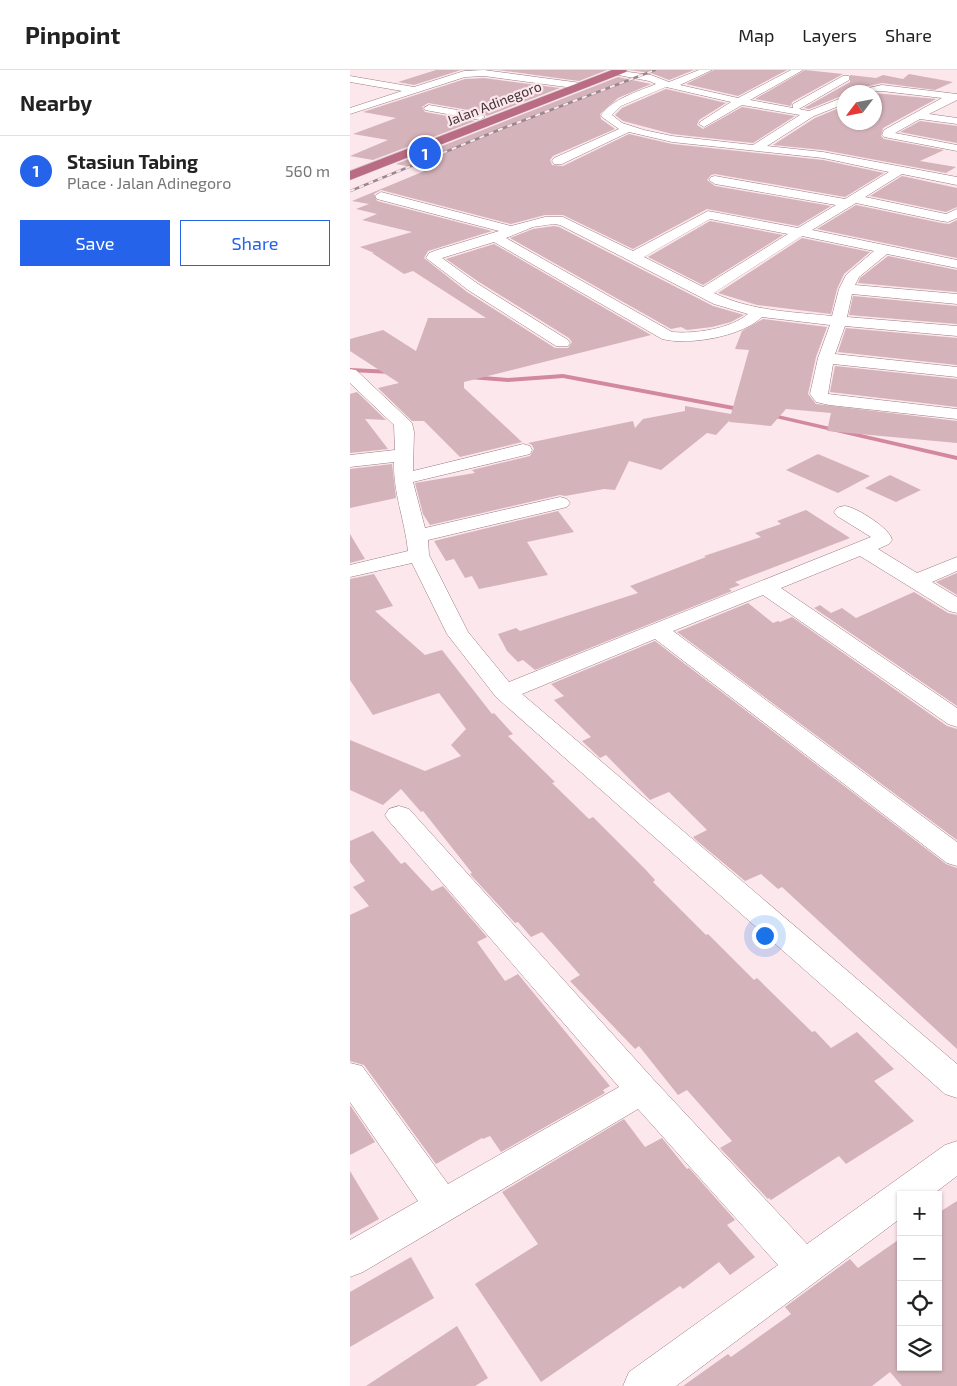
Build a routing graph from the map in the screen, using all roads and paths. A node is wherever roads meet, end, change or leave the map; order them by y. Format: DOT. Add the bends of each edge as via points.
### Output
graph roads {
  1 [pos="439,70"];
  2 [pos="603,70"];
  3 [pos="708,70"];
  4 [pos="798,70"];
  5 [pos="619,71"];
  6 [pos="464,74"];
  7 [pos="846,78"];
  8 [pos="350,79"];
  9 [pos="667,80"];
  10 [pos="568,84"];
  11 [pos="581,86"];
  12 [pos="882,88"];
  13 [pos="415,90"];
  14 [pos="955,97"];
  15 [pos="740,101"];
  16 [pos="837,103"];
  17 [pos="430,108"];
  18 [pos="352,109"];
  19 [pos="791,110"];
  20 [pos="810,114"];
  21 [pos="916,115"];
  22 [pos="480,117"];
  23 [pos="957,121"];
  24 [pos="704,124"];
  25 [pos="628,129"];
  26 [pos="757,147"];
  27 [pos="957,148"];
  28 [pos="558,161"];
  29 [pos="350,166"];
  30 [pos="899,171"];
  31 [pos="350,176"];
  32 [pos="715,180"];
  33 [pos="957,181"];
  34 [pos="381,196"];
  35 [pos="852,201"];
  36 [pos="957,213"];
  37 [pos="510,230"];
  38 [pos="800,232"];
  39 [pos="495,237"];
  40 [pos="884,249"];
  41 [pos="633,257"];
  42 [pos="871,262"];
  43 [pos="957,264"];
  44 [pos="957,269"];
  45 [pos="846,289"];
  46 [pos="704,292"];
  47 [pos="957,299"];
  48 [pos="759,312"];
  49 [pos="839,320"];
  50 [pos="957,331"];
  51 [pos="562,343"];
  52 [pos="826,358"];
  53 [pos="957,372"];
  54 [pos="351,374"];
  55 [pos="957,414"];
  56 [pos="523,450"];
  57 [pos="350,461"];
  58 [pos="404,467"];
  59 [pos="560,503"];
  60 [pos="844,512"];
  61 [pos="418,546"];
  62 [pos="862,548"];
  63 [pos="957,563"];
  64 [pos="350,572"];
  65 [pos="916,581"];
  66 [pos="764,586"];
  67 [pos="957,606"];
  68 [pos="657,630"];
  69 [pos="505,692"];
  70 [pos="957,719"];
  71 [pos="399,814"];
  72 [pos="957,856"];
  73 [pos="350,1076"];
  74 [pos="957,1084"];
  75 [pos="642,1090"];
  76 [pos="957,1156"];
  77 [pos="909,1191"];
  78 [pos="897,1200"];
  79 [pos="443,1207"];
  80 [pos="350,1260"];
  81 [pos="805,1268"];
  82 [pos="643,1386"];
  1 -- 6 [label="street"];
  2 -- 10 [label="highway, Jalan Adinegoro"];
  3 -- 9 [label="street"];
  4 -- 15 [label="street"];
  5 -- 9 [label="street"];
  5 -- 11 [label="highway, Jalan Adinegoro"];
  6 -- 10 [label="street" via="484,73"];
  6 -- 13 [label="street"];
  7 -- 19 [label="street"];
  8 -- 13 [label="street"];
  9 -- 15 [label="street"];
  9 -- 25 [label="street" via="617,104 606,114"];
  10 -- 11 [label="street"];
  10 -- 22 [label="highway, Jalan Adinegoro"];
  11 -- 31 [label="highway, Jalan Adinegoro"];
  12 -- 14 [label="street"];
  13 -- 18 [label="street"];
  14 -- 21 [label="street"];
  15 -- 19 [label="street"];
  15 -- 24 [label="street"];
  16 -- 20 [label="street"];
  17 -- 22 [label="street"];
  19 -- 20 [label="street"];
  20 -- 26 [label="street"];
  21 -- 23 [label="street"];
  21 -- 27 [label="street" via="888,135"];
  22 -- 29 [label="highway, Jalan Adinegoro"];
  25 -- 26 [label="street" via="673,139"];
  25 -- 28 [label="street"];
  26 -- 30 [label="street" via="823,155"];
  30 -- 33 [label="street"];
  30 -- 35 [label="street"];
  32 -- 35 [label="street"];
  34 -- 37 [label="street"];
  35 -- 36 [label="street" via="948,218"];
  35 -- 38 [label="street"];
  37 -- 39 [label="street"];
  37 -- 41 [label="street" via="538,220 563,220"];
  38 -- 40 [label="street"];
  38 -- 41 [label="street" via="706,216"];
  38 -- 46 [label="street"];
  39 -- 48 [label="street" via="668,336 682,337 739,325"];
  39 -- 51 [label="street" via="433,258 466,283"];
  40 -- 42 [label="street"];
  40 -- 43 [label="street"];
  41 -- 46 [label="street"];
  42 -- 44 [label="street"];
  42 -- 45 [label="street" via="853,275"];
  45 -- 47 [label="street"];
  45 -- 49 [label="street"];
  46 -- 48 [label="street" via="719,301"];
  48 -- 49 [label="street"];
  49 -- 50 [label="street"];
  49 -- 52 [label="street"];
  52 -- 53 [label="street"];
  52 -- 55 [label="street" via="819,394 822,398"];
  54 -- 58 [label="street" via="403,422 406,432"];
  56 -- 58 [label="street"];
  57 -- 58 [label="street"];
  58 -- 61 [label="street"];
  59 -- 61 [label="street"];
  60 -- 62 [label="street" via="882,537 882,540"];
  61 -- 64 [label="street"];
  61 -- 69 [label="street" via="458,634"];
  62 -- 65 [label="street"];
  62 -- 66 [label="street"];
  63 -- 65 [label="street"];
  65 -- 67 [label="street"];
  66 -- 68 [label="street"];
  66 -- 70 [label="street"];
  68 -- 69 [label="street"];
  68 -- 72 [label="street"];
  69 -- 74 [label="street"];
  71 -- 75 [label="street"];
  73 -- 79 [label="street"];
  75 -- 79 [label="street"];
  75 -- 81 [label="street"];
  76 -- 77 [label="street"];
  78 -- 81 [label="street"];
  79 -- 80 [label="street"];
  81 -- 82 [label="street"];
}
